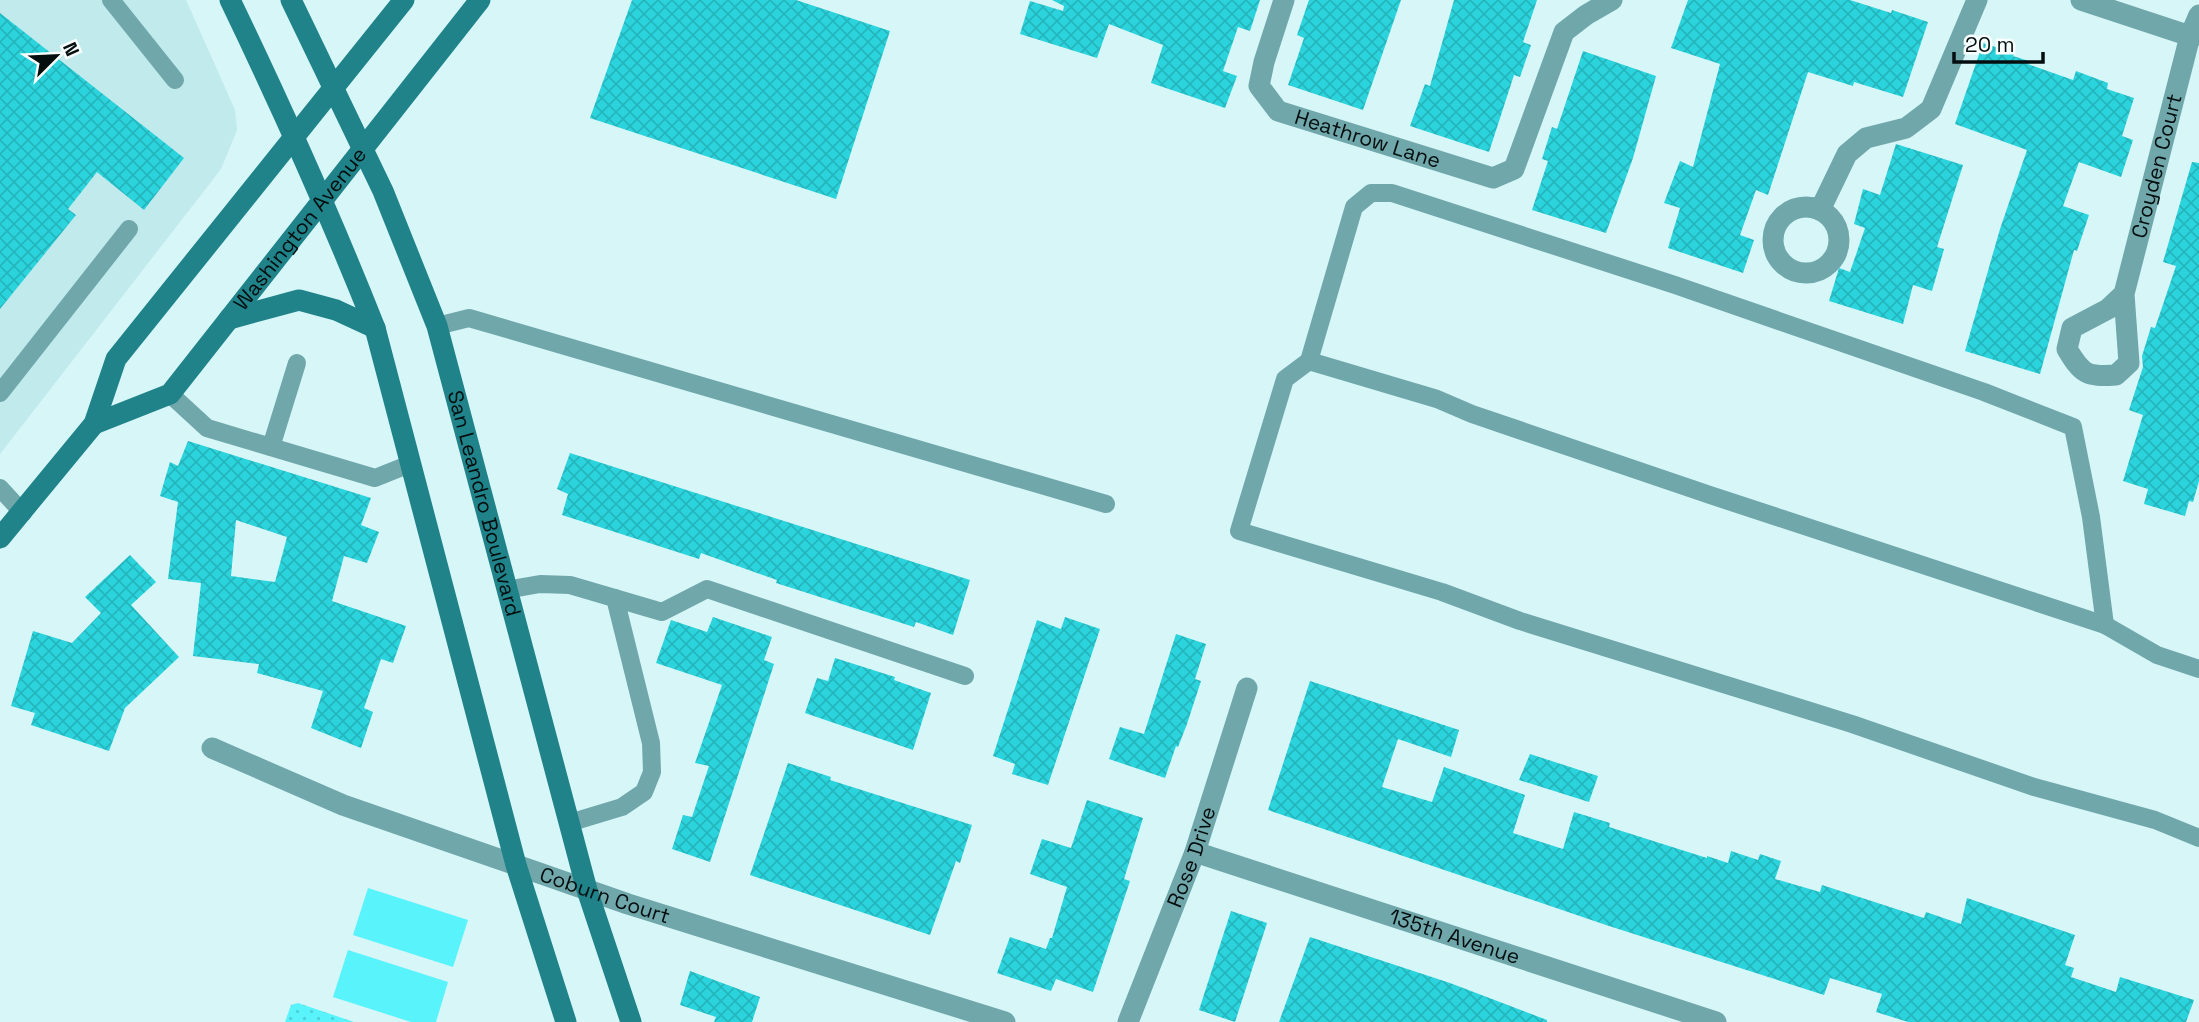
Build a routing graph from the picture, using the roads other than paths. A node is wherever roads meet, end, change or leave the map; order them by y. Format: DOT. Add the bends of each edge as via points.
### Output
graph roads {
  1 [pos="111,0"];
  2 [pos="230,0"];
  3 [pos="291,0"];
  4 [pos="404,0"];
  5 [pos="480,0"];
  6 [pos="1284,0"];
  7 [pos="1612,0"];
  8 [pos="1977,0"];
  9 [pos="2081,0"];
  10 [pos="2199,15"];
  11 [pos="2195,36"];
  12 [pos="175,80"];
  13 [pos="332,89"];
  14 [pos="293,137"];
  15 [pos="362,149"];
  16 [pos="322,199"];
  17 [pos="1820,210"];
  18 [pos="129,229"];
  19 [pos="2124,294"];
  20 [pos="229,319"];
  21 [pos="437,326"];
  22 [pos="375,328"];
  23 [pos="1309,361"];
  24 [pos="297,363"];
  25 [pos="0,393"];
  26 [pos="170,394"];
  27 [pos="94,424"];
  28 [pos="271,447"];
  29 [pos="410,464"];
  30 [pos="0,488"];
  31 [pos="1106,504"];
  32 [pos="23,513"];
  33 [pos="0,538"];
  34 [pos="506,590"];
  35 [pos="615,598"];
  36 [pos="2105,625"];
  37 [pos="2199,669"];
  38 [pos="965,676"];
  39 [pos="1247,688"];
  40 [pos="212,748"];
  41 [pos="569,823"];
  42 [pos="2199,838"];
  43 [pos="1195,852"];
  44 [pos="516,865"];
  45 [pos="587,890"];
  46 [pos="566,1022"];
  47 [pos="631,1022"];
  48 [pos="1005,1022"];
  49 [pos="1128,1022"];
  50 [pos="1716,1022"];
  1 -- 12 [label="lane"];
  2 -- 14 [label="main road"];
  3 -- 13 [label="main road, San Leandro Boulevard"];
  4 -- 13 [label="main road"];
  5 -- 15 [label="main road, Washington Avenue"];
  6 -- 7 [label="street, Heathrow Lane" via="1259,86 1278,111 1493,178 1514,169 1564,32"];
  8 -- 17 [label="street" via="1931,110 1906,128 1866,138 1847,154"];
  9 -- 11 [label="street"];
  10 -- 11 [label="street, Croyden Court"];
  11 -- 19 [label="street, Croyden Court"];
  13 -- 14 [label="main road"];
  13 -- 15 [label="main road, San Leandro Boulevard"];
  14 -- 16 [label="main road"];
  14 -- 27 [label="main road" via="116,359"];
  15 -- 16 [label="main road, Washington Avenue"];
  15 -- 21 [label="main road, San Leandro Boulevard"];
  16 -- 20 [label="main road, Washington Avenue"];
  16 -- 22 [label="main road"];
  18 -- 25 [label="lane"];
  20 -- 22 [label="main road" via="299,300"];
  20 -- 26 [label="main road, Washington Avenue"];
  21 -- 31 [label="lane" via="469,318"];
  21 -- 34 [label="main road, San Leandro Boulevard"];
  22 -- 29 [label="main road"];
  23 -- 36 [label="lane" via="1437,399"];
  23 -- 36 [label="lane" via="1354,207 1371,193 1392,193 1662,281 1984,391 2074,427"];
  23 -- 42 [label="lane" via="1285,379 1239,531 1852,724 2034,787 2155,820"];
  24 -- 28 [label="lane"];
  26 -- 27 [label="main road"];
  26 -- 28 [label="lane" via="207,428"];
  27 -- 32 [label="main road"];
  28 -- 29 [label="lane" via="375,478"];
  29 -- 44 [label="main road"];
  30 -- 32 [label="lane"];
  32 -- 33 [label="main road"];
  34 -- 35 [label="lane" via="570,585"];
  34 -- 41 [label="main road, San Leandro Boulevard"];
  35 -- 38 [label="lane" via="662,611 707,589"];
  35 -- 41 [label="lane" via="651,743 652,772 644,792 622,807"];
  36 -- 37 [label="lane" via="2157,655"];
  39 -- 43 [label="street, Rose Drive"];
  40 -- 44 [label="street, Coburn Court" via="343,804"];
  41 -- 45 [label="main road, San Leandro Boulevard"];
  43 -- 49 [label="street, Rose Drive"];
  43 -- 50 [label="street, 135th Avenue"];
  44 -- 45 [label="street, Coburn Court"];
  44 -- 46 [label="main road"];
  45 -- 47 [label="main road, San Leandro Boulevard"];
  45 -- 48 [label="street, Coburn Court"];
}
